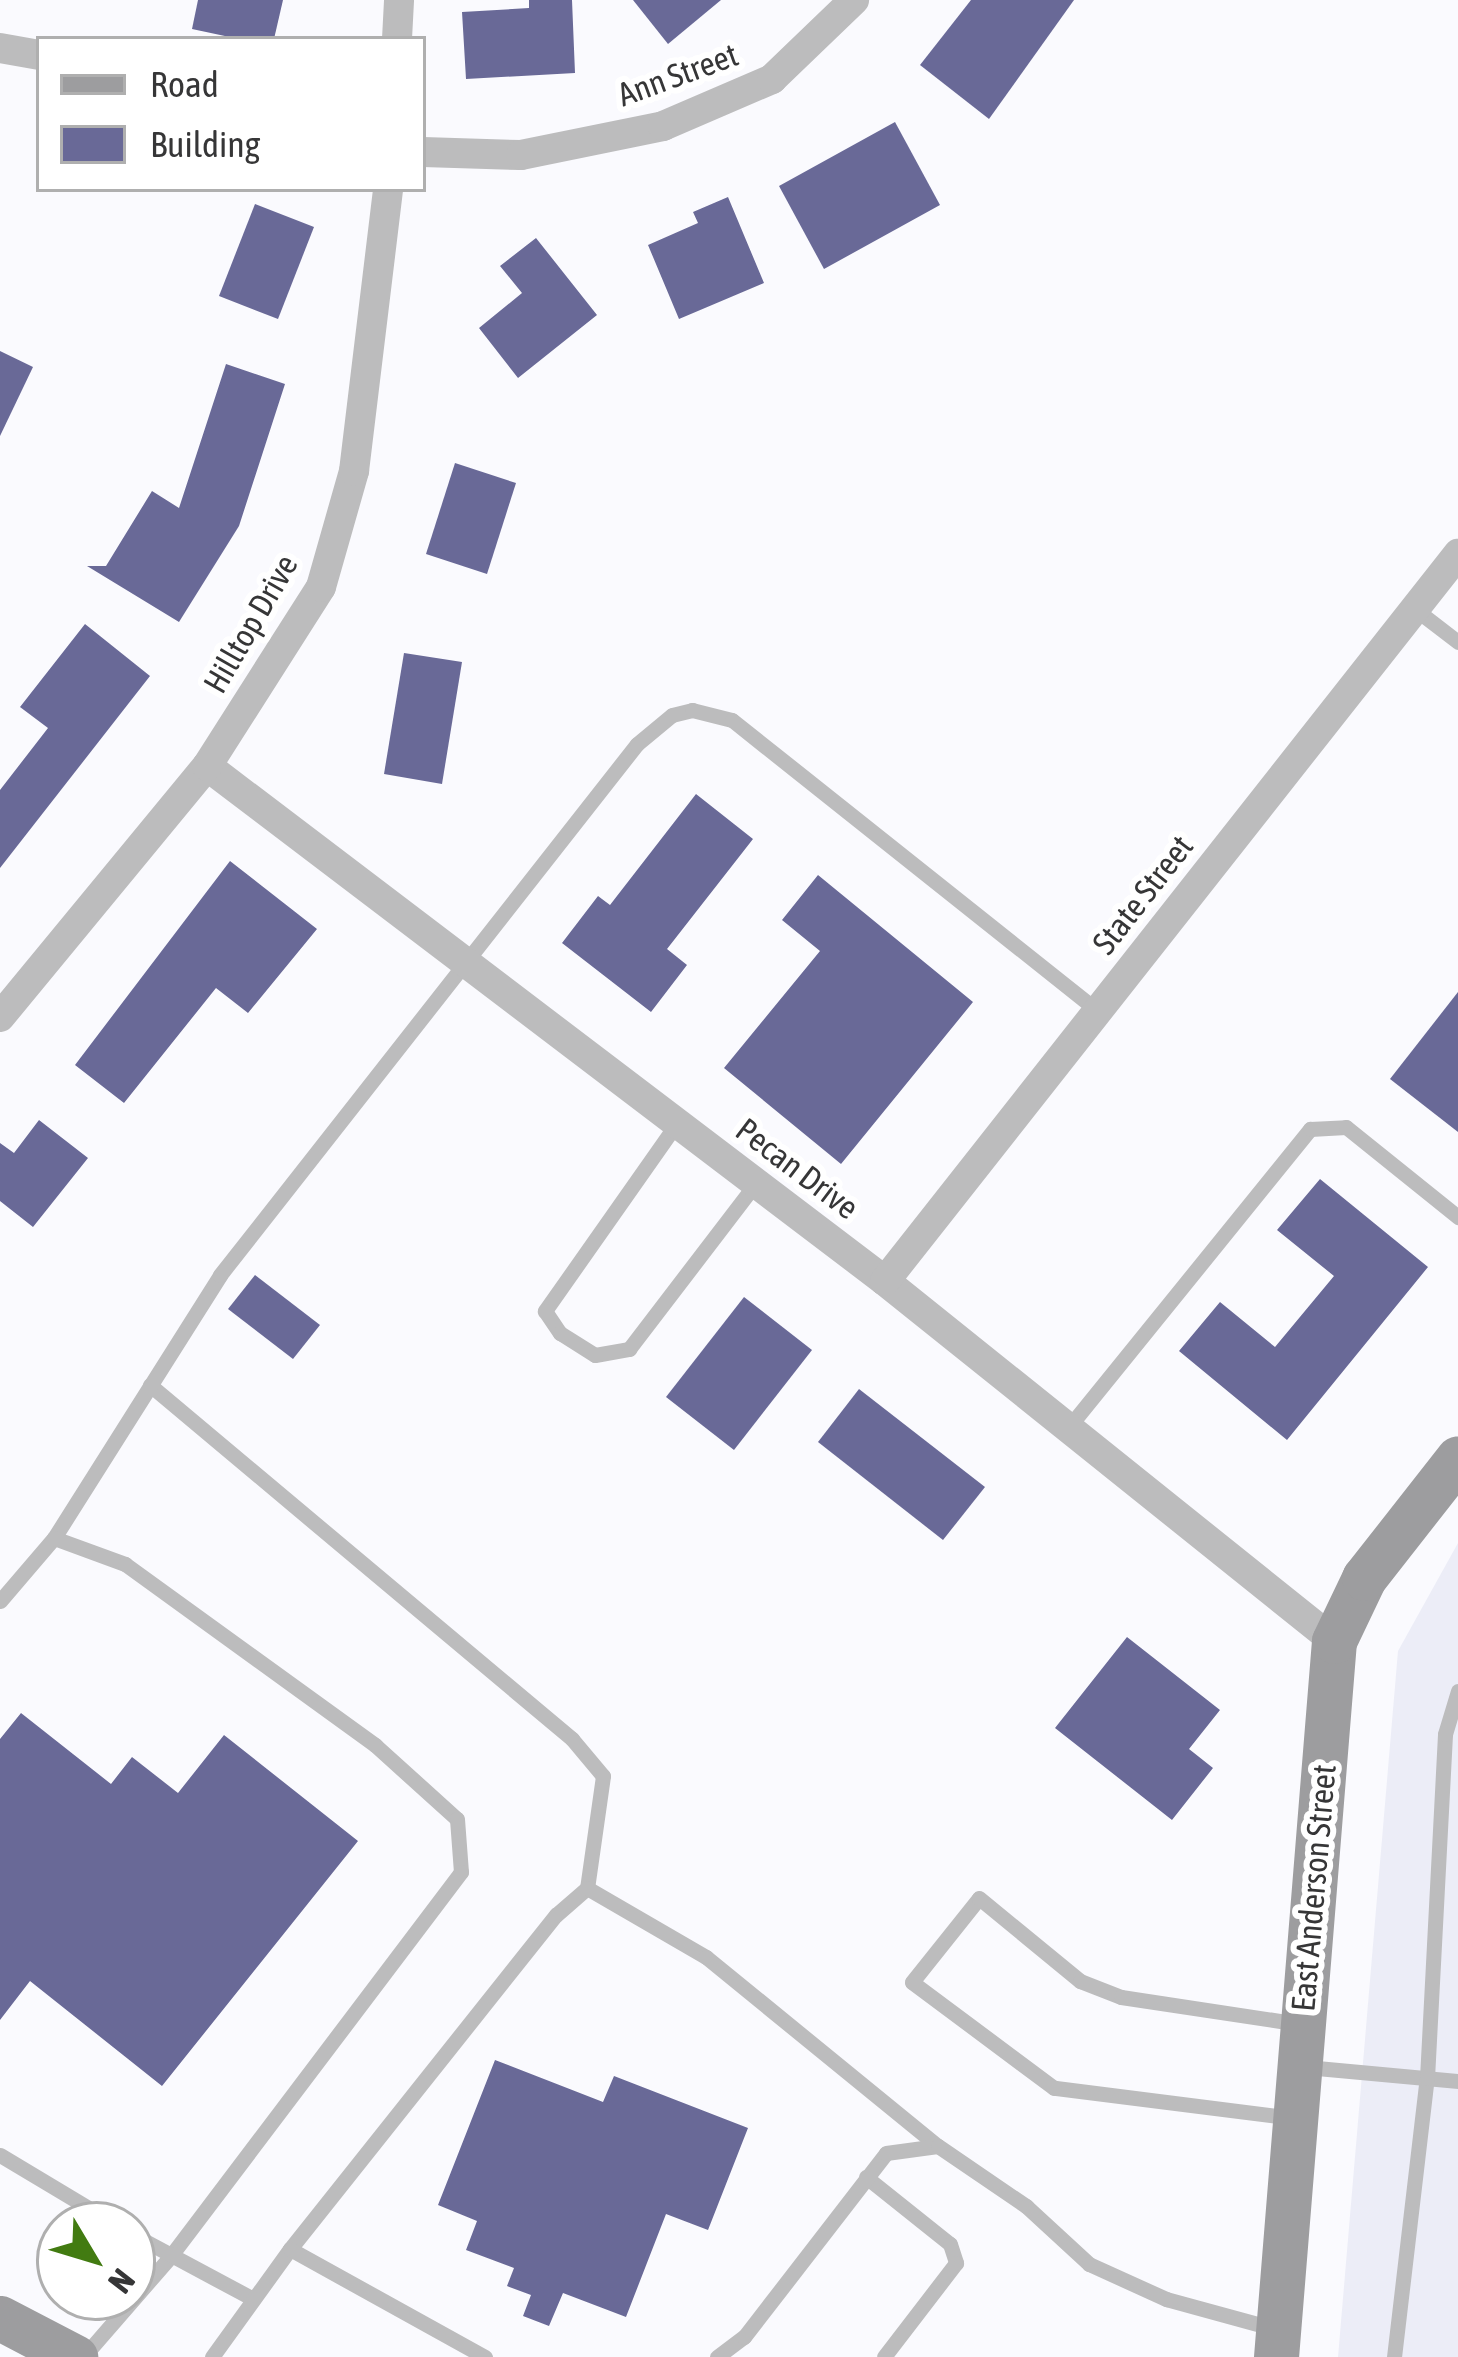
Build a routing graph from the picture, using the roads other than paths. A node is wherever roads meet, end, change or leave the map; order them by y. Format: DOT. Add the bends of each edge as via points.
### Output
graph roads {
  1 [pos="399,0"];
  2 [pos="854,0"];
  3 [pos="397,36"];
  4 [pos="0,48"];
  5 [pos="36,54"];
  6 [pos="426,152"];
  7 [pos="388,192"];
  8 [pos="1458,554"];
  9 [pos="1415,609"];
  10 [pos="1458,642"];
  11 [pos="207,766"];
  12 [pos="464,961"];
  13 [pos="1098,1011"];
  14 [pos="0,1017"];
  15 [pos="677,1123"];
  16 [pos="756,1183"];
  17 [pos="1458,1217"];
  18 [pos="885,1281"];
  19 [pos="151,1385"];
  20 [pos="1068,1427"];
  21 [pos="1458,1458"];
  22 [pos="55,1538"];
  23 [pos="0,1601"];
  24 [pos="1334,1641"];
  25 [pos="1458,1691"];
  26 [pos="587,1888"];
  27 [pos="1301,2046"];
  28 [pos="1427,2078"];
  29 [pos="1458,2080"];
  30 [pos="1295,2118"];
  31 [pos="938,2146"];
  32 [pos="0,2155"];
  33 [pos="866,2177"];
  34 [pos="77,2201"];
  35 [pos="290,2248"];
  36 [pos="156,2249"];
  37 [pos="170,2257"];
  38 [pos="253,2299"];
  39 [pos="0,2318"];
  40 [pos="1278,2343"];
  41 [pos="79,2357"];
  42 [pos="212,2357"];
  43 [pos="485,2357"];
  44 [pos="717,2357"];
  45 [pos="884,2357"];
  46 [pos="1394,2357"];
  1 -- 3 [label="street"];
  2 -- 6 [label="street, Ann Street" via="772,79 663,126 521,155"];
  4 -- 5 [label="street"];
  7 -- 11 [label="street, Hilltop Drive" via="354,471 321,587"];
  8 -- 9 [label="street, State Street"];
  9 -- 10 [label="lane"];
  9 -- 13 [label="street, State Street"];
  11 -- 12 [label="street, Pecan Drive"];
  11 -- 14 [label="street, Hilltop Drive"];
  12 -- 13 [label="lane" via="637,744 655,725 692,710 732,720"];
  12 -- 15 [label="street, Pecan Drive"];
  12 -- 19 [label="lane" via="220,1275"];
  13 -- 18 [label="street, State Street"];
  15 -- 16 [label="street, Pecan Drive"];
  15 -- 16 [label="lane" via="545,1311 560,1333 595,1354 629,1349"];
  16 -- 18 [label="street, Pecan Drive"];
  17 -- 20 [label="lane" via="1346,1127 1310,1129"];
  18 -- 20 [label="street, Pecan Drive"];
  19 -- 22 [label="lane"];
  19 -- 26 [label="lane" via="572,1739 603,1776"];
  20 -- 24 [label="street, Pecan Drive"];
  21 -- 24 [label="street, East Anderson Street" via="1364,1578"];
  22 -- 23 [label="lane"];
  22 -- 37 [label="lane" via="125,1564 374,1744 457,1819 461,1872"];
  24 -- 27 [label="street, East Anderson Street"];
  25 -- 28 [label="lane" via="1445,1734"];
  26 -- 31 [label="lane" via="706,1957"];
  26 -- 35 [label="lane" via="556,1915"];
  27 -- 28 [label="lane"];
  27 -- 30 [label="street, East Anderson Street"];
  27 -- 30 [label="lane" via="1080,1981 979,1898 912,1982 1054,2088"];
  28 -- 29 [label="lane"];
  28 -- 46 [label="lane"];
  30 -- 40 [label="street, East Anderson Street"];
  31 -- 33 [label="lane" via="886,2153"];
  31 -- 40 [label="lane" via="1026,2206 1089,2264"];
  32 -- 34 [label="lane"];
  33 -- 44 [label="lane" via="744,2336"];
  33 -- 45 [label="lane" via="950,2244 956,2263"];
  35 -- 38 [label="lane"];
  35 -- 43 [label="lane"];
  36 -- 37 [label="lane"];
  37 -- 38 [label="lane"];
  37 -- 41 [label="lane"];
  38 -- 42 [label="lane"];
  39 -- 41 [label="street"];
}
